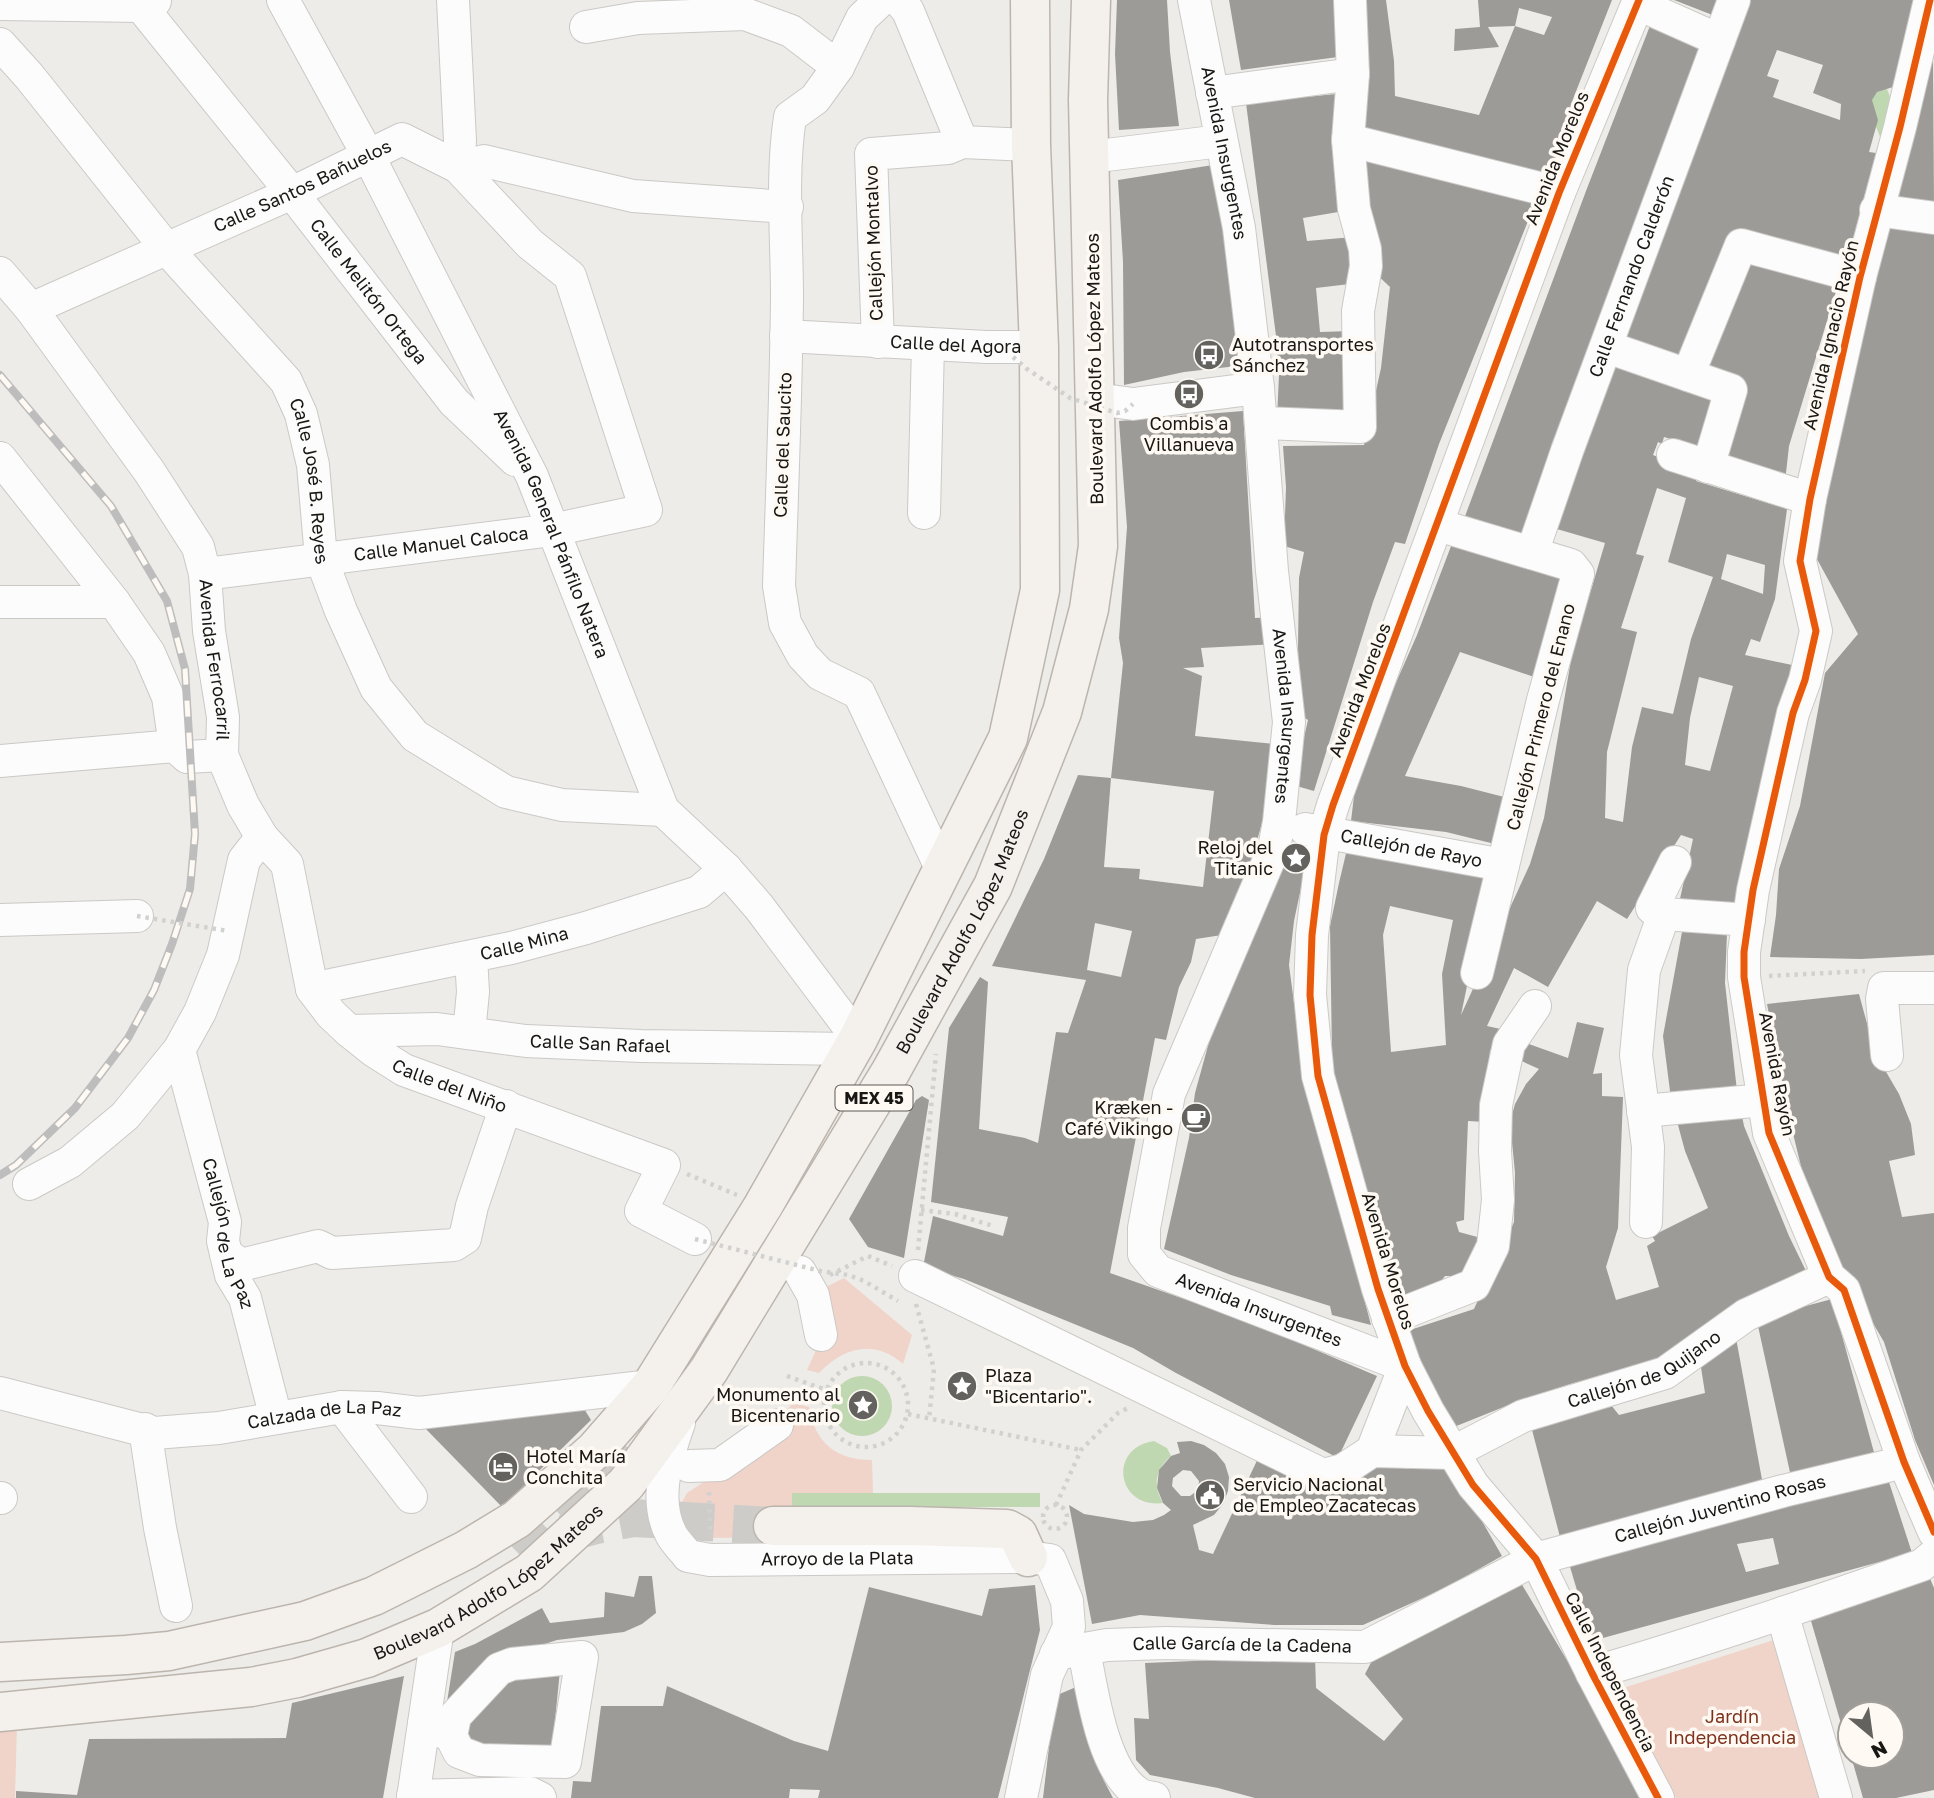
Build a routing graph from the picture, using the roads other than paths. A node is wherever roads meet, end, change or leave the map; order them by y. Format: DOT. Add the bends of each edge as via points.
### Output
graph roads {
  1 [pos="283,0"];
  2 [pos="453,0"];
  3 [pos="881,0"];
  4 [pos="899,0"];
  5 [pos="1030,0"];
  6 [pos="1091,0"];
  7 [pos="1194,0"];
  8 [pos="1350,0"];
  9 [pos="1734,0"];
  10 [pos="1930,0"];
  11 [pos="145,2"];
  12 [pos="1639,2"];
  13 [pos="0,4"];
  14 [pos="638,9"];
  15 [pos="586,27"];
  16 [pos="1719,40"];
  17 [pos="0,44"];
  18 [pos="838,67"];
  19 [pos="1353,74"];
  20 [pos="1212,93"];
  21 [pos="1221,141"];
  22 [pos="1349,141"];
  23 [pos="962,142"];
  24 [pos="1031,145"];
  25 [pos="369,157"];
  26 [pos="1090,157"];
  27 [pos="458,167"];
  28 [pos="292,193"];
  29 [pos="1559,193"];
  30 [pos="787,206"];
  31 [pos="1876,210"];
  32 [pos="1934,218"];
  33 [pos="166,248"];
  34 [pos="0,273"];
  35 [pos="1860,277"];
  36 [pos="31,309"];
  37 [pos="786,337"];
  38 [pos="878,342"];
  39 [pos="928,344"];
  40 [pos="1607,347"];
  41 [pos="1026,352"];
  42 [pos="1688,375"];
  43 [pos="1258,388"];
  44 [pos="1114,401"];
  45 [pos="1262,423"];
  46 [pos="1673,455"];
  47 [pos="0,458"];
  48 [pos="1708,467"];
  49 [pos="532,475"];
  50 [pos="1810,499"];
  51 [pos="924,513"];
  52 [pos="1438,525"];
  53 [pos="552,530"];
  54 [pos="1532,553"];
  55 [pos="321,558"];
  56 [pos="205,574"];
  57 [pos="0,602"];
  58 [pos="114,602"];
  59 [pos="1805,680"];
  60 [pos="1008,738"];
  61 [pos="175,746"];
  62 [pos="222,755"];
  63 [pos="0,761"];
  64 [pos="663,810"];
  65 [pos="1279,822"];
  66 [pos="1324,835"];
  67 [pos="262,837"];
  68 [pos="1675,862"];
  69 [pos="1503,865"];
  70 [pos="726,869"];
  71 [pos="942,870"];
  72 [pos="1664,914"];
  73 [pos="137,916"];
  74 [pos="0,920"];
  75 [pos="1749,920"];
  76 [pos="471,957"];
  77 [pos="1477,973"];
  78 [pos="1934,988"];
  79 [pos="312,989"];
  80 [pos="1535,1006"];
  81 [pos="349,1031"];
  82 [pos="469,1033"];
  83 [pos="854,1044"];
  84 [pos="178,1050"];
  85 [pos="1887,1055"];
  86 [pos="1764,1100"];
  87 [pos="506,1106"];
  88 [pos="1643,1111"];
  89 [pos="823,1137"];
  90 [pos="29,1184"];
  91 [pos="1646,1222"];
  92 [pos="695,1238"];
  93 [pos="226,1254"];
  94 [pos="1829,1277"];
  95 [pos="804,1279"];
  96 [pos="910,1294"];
  97 [pos="1388,1319"];
  98 [pos="821,1335"];
  99 [pos="1405,1366"];
  100 [pos="651,1386"];
  101 [pos="0,1393"];
  102 [pos="687,1402"];
  103 [pos="342,1406"];
  104 [pos="276,1418"];
  105 [pos="777,1425"];
  106 [pos="145,1429"];
  107 [pos="1372,1451"];
  108 [pos="1452,1452"];
  109 [pos="1904,1462"];
  110 [pos="699,1476"];
  111 [pos="411,1497"];
  112 [pos="773,1526"];
  113 [pos="1934,1532"];
  114 [pos="1934,1555"];
  115 [pos="505,1557"];
  116 [pos="1028,1557"];
  117 [pos="1536,1559"];
  118 [pos="176,1606"];
  119 [pos="1782,1613"];
  120 [pos="438,1628"];
  121 [pos="169,1651"];
  122 [pos="1070,1652"];
  123 [pos="0,1662"];
  124 [pos="1592,1673"];
  125 [pos="0,1712"];
  126 [pos="438,1730"];
  127 [pos="425,1797"];
  128 [pos="540,1798"];
  129 [pos="1021,1798"];
  130 [pos="1154,1798"];
  131 [pos="1658,1798"];
  132 [pos="1836,1798"];
  1 -- 25 [label="street, Avenida General Pánfilo Natera"];
  2 -- 27 [label="street"];
  3 -- 18 [label="street, Calle del Saucito" via="862,18"];
  4 -- 23 [label="street" via="908,11"];
  5 -- 24 [label="main road, Boulevard Adolfo López Mateos / MEX 45"];
  6 -- 26 [label="main road, Boulevard Adolfo López Mateos / MEX 45"];
  7 -- 20 [label="street, Avenida Insurgentes"];
  8 -- 19 [label="street"];
  9 -- 16 [label="street, Calle Fernando Calderón"];
  10 -- 31 [label="street, Avenida Ignacio Rayón"];
  11 -- 13 [label="street"];
  11 -- 28 [label="street, Calle Melitón Ortega"];
  12 -- 16 [label="street"];
  12 -- 29 [label="street, Avenida Morelos"];
  14 -- 15 [label="street"];
  14 -- 18 [label="street" via="745,14 791,31"];
  16 -- 40 [label="street, Calle Fernando Calderón"];
  17 -- 33 [label="street, Calle José B. Reyes"];
  18 -- 30 [label="street, Calle del Saucito" via="815,99 790,117 785,153"];
  19 -- 20 [label="street"];
  19 -- 22 [label="street"];
  20 -- 21 [label="street, Avenida Insurgentes"];
  21 -- 26 [label="street"];
  21 -- 43 [label="street, Avenida Insurgentes" via="1239,228"];
  22 -- 29 [label="street"];
  22 -- 45 [label="street" via="1354,209 1366,266 1358,311 1360,427"];
  23 -- 24 [label="street, Callejón Montalvo"];
  23 -- 38 [label="street, Callejón Montalvo" via="948,148 871,154"];
  24 -- 41 [label="main road, Boulevard Adolfo López Mateos / MEX 45"];
  25 -- 27 [label="street, Calle Santos Bañuelos" via="402,139"];
  25 -- 28 [label="street, Calle Santos Bañuelos"];
  25 -- 49 [label="street, Avenida General Pánfilo Natera"];
  26 -- 44 [label="main road, Boulevard Adolfo López Mateos / MEX 45"];
  27 -- 30 [label="street" via="484,161 633,196"];
  27 -- 53 [label="street, Calle Manuel Caloca" via="530,244 570,276 646,510"];
  28 -- 33 [label="street, Calle Santos Bañuelos"];
  28 -- 49 [label="street, Calle Melitón Ortega" via="454,402"];
  29 -- 52 [label="street, Avenida Morelos"];
  30 -- 37 [label="street, Calle del Saucito"];
  31 -- 32 [label="street"];
  31 -- 35 [label="street, Avenida Ignacio Rayón"];
  33 -- 36 [label="street, Calle Santos Bañuelos"];
  33 -- 55 [label="street, Calle José B. Reyes" via="286,381 301,414 313,465"];
  34 -- 36 [label="street, Avenida Ferrocarril"];
  35 -- 42 [label="street" via="1741,245"];
  35 -- 50 [label="street, Avenida Ignacio Rayón"];
  36 -- 56 [label="street, Avenida Ferrocarril" via="149,471 198,547"];
  37 -- 38 [label="street, Calle del Agora"];
  37 -- 71 [label="street, Calle del Saucito" via="779,586 785,623 803,656 820,674 859,692"];
  38 -- 39 [label="street, Calle del Agora"];
  39 -- 41 [label="street, Calle del Agora"];
  39 -- 51 [label="street"];
  40 -- 42 [label="street"];
  40 -- 54 [label="street, Calle Fernando Calderón"];
  41 -- 60 [label="main road, Boulevard Adolfo López Mateos / MEX 45" via="1040,590"];
  42 -- 48 [label="street" via="1731,390"];
  43 -- 44 [label="street"];
  43 -- 45 [label="street, Avenida Insurgentes"];
  44 -- 102 [label="main road, Boulevard Adolfo López Mateos / MEX 45" via="1089,609 1062,712 993,886 891,1071"];
  45 -- 65 [label="street, Avenida Insurgentes" via="1289,722"];
  46 -- 48 [label="street"];
  47 -- 58 [label="street"];
  48 -- 50 [label="street"];
  49 -- 53 [label="street, Avenida General Pánfilo Natera"];
  50 -- 59 [label="street, Avenida Ignacio Rayón" via="1800,561 1816,631"];
  52 -- 54 [label="street"];
  52 -- 66 [label="street, Avenida Morelos"];
  53 -- 55 [label="street, Calle Manuel Caloca"];
  53 -- 64 [label="street, Avenida General Pánfilo Natera"];
  54 -- 69 [label="street, Callejón Primero del Enano" via="1571,565 1578,574"];
  55 -- 56 [label="street, Calle Manuel Caloca"];
  55 -- 64 [label="street, Calle José B. Reyes" via="376,688 415,736 506,792 562,804"];
  56 -- 62 [label="street, Avenida Ferrocarril" via="223,717"];
  57 -- 58 [label="street"];
  58 -- 61 [label="street" via="149,653 168,698"];
  59 -- 75 [label="street, Avenida Rayón" via="1793,713"];
  60 -- 71 [label="main road, Boulevard Adolfo López Mateos / MEX 45"];
  60 -- 89 [label="main road" via="987,833 964,887"];
  61 -- 62 [label="street" via="187,757"];
  61 -- 63 [label="street"];
  62 -- 67 [label="street, Avenida Ferrocarril"];
  64 -- 70 [label="street, Avenida General Pánfilo Natera"];
  65 -- 66 [label="street, Callejón de Rayo"];
  65 -- 99 [label="street, Avenida Insurgentes" via="1274,848 1169,1094 1144,1228 1144,1254 1158,1272"];
  66 -- 69 [label="street, Callejón de Rayo"];
  66 -- 97 [label="street, Avenida Morelos" via="1310,995 1318,1076"];
  67 -- 79 [label="street, Calle del Niño" via="287,864"];
  67 -- 84 [label="street" via="244,860 223,955 200,1012"];
  68 -- 72 [label="street" via="1652,908"];
  69 -- 77 [label="street, Callejón Primero del Enano"];
  70 -- 76 [label="street, Calle Mina" via="699,892 586,928"];
  70 -- 83 [label="street, Avenida General Pánfilo Natera" via="759,907"];
  71 -- 83 [label="main road, Boulevard Adolfo López Mateos / MEX 45"];
  72 -- 75 [label="street"];
  72 -- 88 [label="street" via="1644,970 1636,1055"];
  73 -- 74 [label="street"];
  75 -- 86 [label="street, Avenida Rayón" via="1744,977"];
  76 -- 79 [label="street, Calle Mina"];
  76 -- 82 [label="street"];
  78 -- 85 [label="street" via="1884,988"];
  79 -- 81 [label="street, Calle del Niño"];
  80 -- 97 [label="street" via="1509,1044 1496,1105 1498,1200 1493,1246 1474,1285"];
  81 -- 82 [label="street, Calle San Rafael"];
  81 -- 87 [label="street, Calle del Niño" via="404,1070"];
  82 -- 83 [label="street, Calle San Rafael" via="616,1045"];
  83 -- 100 [label="main road, Boulevard Adolfo López Mateos / MEX 45" via="763,1206"];
  84 -- 90 [label="street" via="125,1116 70,1162"];
  84 -- 93 [label="street, Callejón de La Paz" via="226,1222"];
  86 -- 88 [label="street"];
  86 -- 94 [label="street, Avenida Rayón" via="1769,1133"];
  87 -- 92 [label="street, Calle del Niño" via="664,1165 640,1210"];
  87 -- 93 [label="street" via="465,1238 453,1245 332,1253 318,1246 241,1265"];
  88 -- 91 [label="street" via="1648,1147"];
  93 -- 104 [label="street, Callejón de La Paz" via="244,1298"];
  94 -- 108 [label="street, Callejón de Quijano" via="1746,1315 1665,1373 1522,1416"];
  94 -- 109 [label="street, Avenida Rayón" via="1844,1290"];
  95 -- 98 [label="street" via="813,1295"];
  96 -- 107 [label="street" via="1157,1394 1323,1475 1343,1470"];
  97 -- 99 [label="street, Avenida Morelos"];
  99 -- 107 [label="street"];
  99 -- 108 [label="street, Avenida Morelos"];
  100 -- 103 [label="street, Calzada de La Paz" via="419,1413"];
  100 -- 121 [label="main road, Boulevard Adolfo López Mateos / MEX 45" via="595,1450 527,1511 466,1550 374,1596 305,1620"];
  101 -- 106 [label="street, Calzada de La Paz"];
  102 -- 116 [label="street, Arroyo de la Plata" via="667,1455 663,1483 664,1513 671,1534 688,1556 710,1560"];
  102 -- 120 [label="main road, Boulevard Adolfo López Mateos / MEX 45" via="626,1484 529,1573"];
  103 -- 104 [label="street, Calzada de La Paz"];
  103 -- 111 [label="street"];
  104 -- 106 [label="street, Calzada de La Paz" via="219,1428 154,1433"];
  105 -- 110 [label="street"];
  106 -- 118 [label="street"];
  107 -- 108 [label="street"];
  108 -- 117 [label="street, Calle Independencia" via="1473,1485"];
  109 -- 113 [label="street, Avenida Rayón"];
  109 -- 117 [label="street, Callejón Juventino Rosas"];
  112 -- 116 [label="main road" via="1007,1529 1018,1535"];
  114 -- 119 [label="street, Calle Independencia" via="1922,1565"];
  115 -- 121 [label="main road" via="396,1615 319,1642 266,1653"];
  116 -- 122 [label="street, Arroyo de la Plata" via="1051,1560 1067,1601"];
  117 -- 122 [label="street, Calle García de la Cadena" via="1365,1647 1166,1643 1107,1645"];
  117 -- 124 [label="street, Calle Independencia"];
  119 -- 124 [label="street, Calle Independencia"];
  119 -- 132 [label="street"];
  120 -- 125 [label="main road, Boulevard Adolfo López Mateos / MEX 45" via="367,1658 251,1687"];
  120 -- 126 [label="street"];
  121 -- 123 [label="main road, Boulevard Adolfo López Mateos / MEX 45"];
  122 -- 129 [label="street" via="1047,1675"];
  122 -- 130 [label="street" via="1113,1766 1138,1794"];
  124 -- 131 [label="street, Calle Independencia"];
  126 -- 126 [label="street" via="459,1752 480,1760 565,1762 582,1657 499,1669"];
  126 -- 127 [label="street"];
  127 -- 128 [label="street" via="530,1793"];
}
